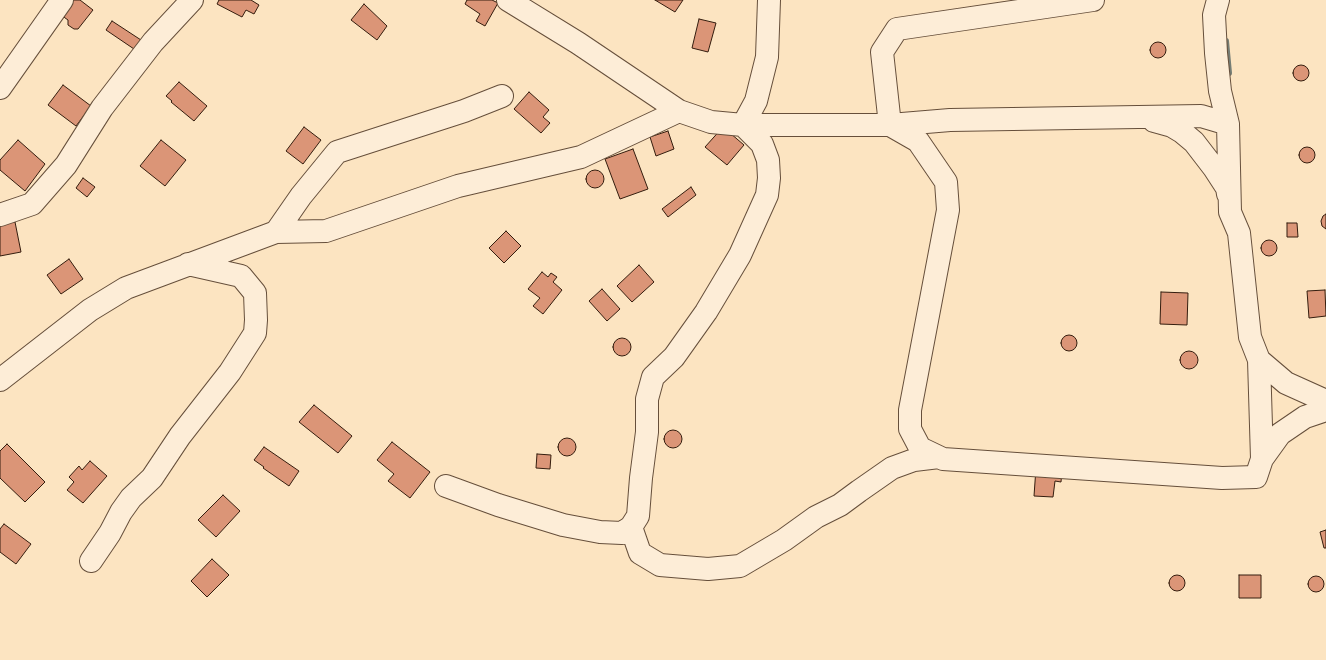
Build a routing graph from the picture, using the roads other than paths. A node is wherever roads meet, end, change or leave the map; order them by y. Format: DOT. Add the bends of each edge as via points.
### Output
graph roads {
  1 [pos="62,0"];
  2 [pos="192,0"];
  3 [pos="508,0"];
  4 [pos="769,0"];
  5 [pos="1093,0"];
  6 [pos="1218,0"];
  7 [pos="0,88"];
  8 [pos="502,96"];
  9 [pos="679,111"];
  10 [pos="1137,116"];
  11 [pos="1228,124"];
  12 [pos="743,125"];
  13 [pos="890,125"];
  14 [pos="1230,212"];
  15 [pos="0,215"];
  16 [pos="276,232"];
  17 [pos="188,264"];
  18 [pos="1259,360"];
  19 [pos="0,380"];
  20 [pos="1326,401"];
  21 [pos="1326,410"];
  22 [pos="939,457"];
  23 [pos="1262,459"];
  24 [pos="446,486"];
  25 [pos="631,527"];
  26 [pos="91,561"];
  1 -- 7 [label="street"];
  2 -- 15 [label="street" via="153,42 102,108 66,165 32,204"];
  3 -- 9 [label="street" via="578,43"];
  4 -- 12 [label="street" via="767,57 756,101"];
  5 -- 13 [label="street" via="897,29 882,52"];
  6 -- 11 [label="street" via="1214,15 1216,53 1220,91"];
  8 -- 16 [label="street" via="464,111 336,152"];
  9 -- 12 [label="street" via="711,122"];
  9 -- 16 [label="street" via="581,157 458,186 326,231"];
  10 -- 11 [label="street" via="1201,116"];
  10 -- 13 [label="street" via="950,120"];
  10 -- 14 [label="street" via="1172,126 1194,142 1227,188"];
  11 -- 14 [label="street"];
  12 -- 13 [label="street"];
  12 -- 25 [label="street" via="762,144 768,160 767,195 740,255 706,312 674,357 653,377 647,399 647,432 638,516"];
  13 -- 22 [label="street" via="918,141 946,182 948,210 910,410 910,429 920,448"];
  14 -- 18 [label="street" via="1239,233 1250,337"];
  16 -- 17 [label="street"];
  17 -- 19 [label="street" via="126,288 90,310"];
  17 -- 26 [label="street" via="241,276 255,293 255,333 230,372 180,436 152,478 131,498"];
  18 -- 20 [label="street" via="1286,383"];
  18 -- 23 [label="street"];
  21 -- 23 [label="street" via="1305,417 1280,434"];
  22 -- 23 [label="street" via="1222,478 1256,477"];
  22 -- 25 [label="street" via="914,460 892,468 840,505 816,517 740,566 708,569 660,565 640,553"];
  24 -- 25 [label="street" via="563,526 622,533"];
}
